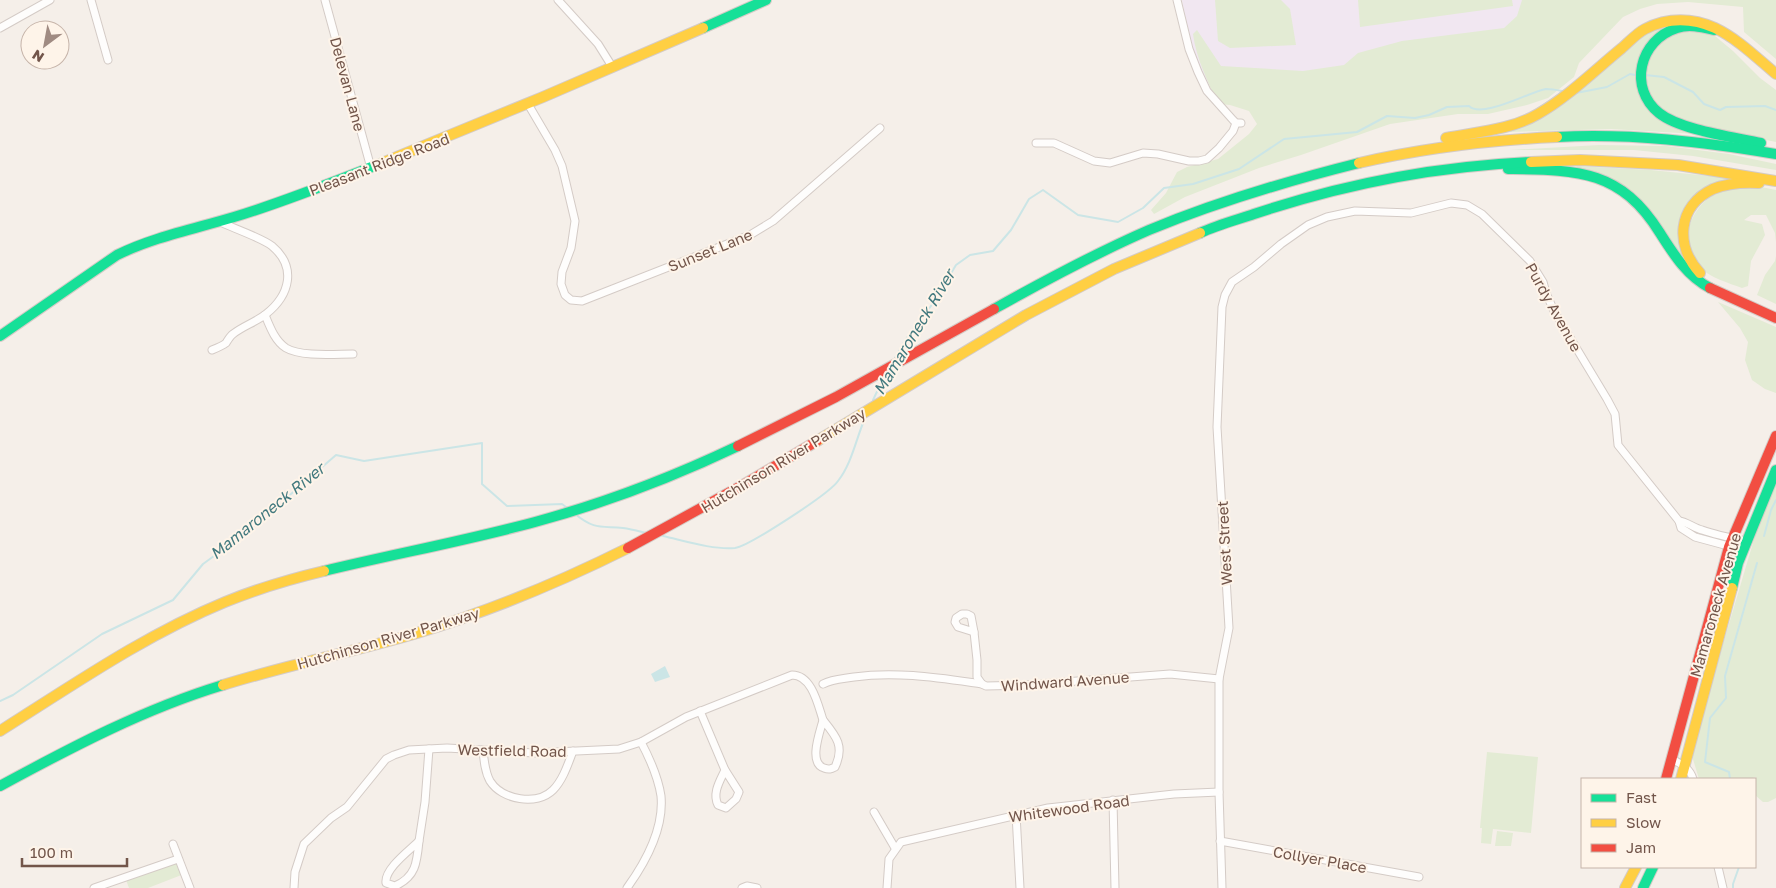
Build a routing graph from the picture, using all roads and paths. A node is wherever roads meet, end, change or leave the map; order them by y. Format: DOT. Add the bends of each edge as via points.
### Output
graph roads {
  1 [pos="50,0"];
  2 [pos="91,0"];
  3 [pos="325,0"];
  4 [pos="558,0"];
  5 [pos="766,0"];
  6 [pos="1177,0"];
  7 [pos="0,28"];
  8 [pos="108,60"];
  9 [pos="613,68"];
  10 [pos="1776,74"];
  11 [pos="1776,84"];
  12 [pos="528,104"];
  13 [pos="880,128"];
  14 [pos="1036,143"];
  15 [pos="1776,146"];
  16 [pos="1776,154"];
  17 [pos="371,168"];
  18 [pos="1441,168"];
  19 [pos="1324,171"];
  20 [pos="1776,181"];
  21 [pos="1776,185"];
  22 [pos="220,222"];
  23 [pos="1297,232"];
  24 [pos="1776,310"];
  25 [pos="264,315"];
  26 [pos="1776,318"];
  27 [pos="0,336"];
  28 [pos="212,350"];
  29 [pos="353,354"];
  30 [pos="1776,436"];
  31 [pos="1776,470"];
  32 [pos="1731,543"];
  33 [pos="1745,545"];
  34 [pos="974,632"];
  35 [pos="1219,679"];
  36 [pos="823,684"];
  37 [pos="982,684"];
  38 [pos="700,711"];
  39 [pos="823,720"];
  40 [pos="0,731"];
  41 [pos="641,742"];
  42 [pos="430,749"];
  43 [pos="483,750"];
  44 [pos="573,751"];
  45 [pos="1672,759"];
  46 [pos="1685,766"];
  47 [pos="725,770"];
  48 [pos="1666,778"];
  49 [pos="1681,778"];
  50 [pos="1693,778"];
  51 [pos="0,786"];
  52 [pos="1218,792"];
  53 [pos="1113,800"];
  54 [pos="874,812"];
  55 [pos="1016,814"];
  56 [pos="419,841"];
  57 [pos="1220,841"];
  58 [pos="173,844"];
  59 [pos="895,848"];
  60 [pos="178,859"];
  61 [pos="1635,868"];
  62 [pos="1653,868"];
  63 [pos="1718,868"];
  64 [pos="1419,877"];
  65 [pos="94,888"];
  66 [pos="190,888"];
  67 [pos="294,888"];
  68 [pos="627,888"];
  69 [pos="742,888"];
  70 [pos="757,888"];
  71 [pos="888,888"];
  72 [pos="1020,888"];
  73 [pos="1115,888"];
  74 [pos="1222,888"];
  75 [pos="1625,888"];
  76 [pos="1643,888"];
  77 [pos="1722,888"];
  1 -- 7 [label="street"];
  2 -- 8 [label="street"];
  3 -- 17 [label="street, Delevan Lane"];
  4 -- 9 [label="street" via="598,44"];
  5 -- 9 [label="main road, Pleasant Ridge Road"];
  6 -- 14 [label="street" via="1189,49 1207,91 1239,123 1219,148 1207,159 1199,161 1143,154 1110,163 1094,161 1054,143"];
  9 -- 12 [label="main road, Pleasant Ridge Road"];
  10 -- 19 [label="main road" via="1721,26 1706,18 1683,15 1667,18 1650,25 1555,103 1523,122 1365,156"];
  11 -- 15 [label="main road" via="1722,36 1701,26 1685,25 1664,33 1650,46 1642,62 1644,91 1657,111 1674,121"];
  12 -- 13 [label="street, Sunset Lane" via="562,166 575,221 561,284 571,300 582,301 750,235 773,221"];
  12 -- 17 [label="main road, Pleasant Ridge Road"];
  16 -- 19 [label="main road, Hutchinson River Parkway" via="1662,138 1573,135 1461,144"];
  17 -- 22 [label="main road, Pleasant Ridge Road"];
  18 -- 20 [label="main road, Hutchinson River Parkway" via="1549,159 1598,159 1691,166"];
  18 -- 26 [label="main road" via="1559,171 1609,182 1642,206 1694,278"];
  18 -- 51 [label="main road, Hutchinson River Parkway" via="1316,194 1175,242 1048,302 634,546 490,609 184,697 114,726"];
  19 -- 40 [label="main road, Hutchinson River Parkway" via="1200,210 1117,245 801,414 718,456 655,482 542,519 310,572 232,599 142,644"];
  21 -- 24 [label="main road" via="1731,184 1705,193 1687,215 1683,238 1689,260 1696,270"];
  22 -- 25 [label="street" via="270,245 281,255 288,277 286,288 280,300"];
  22 -- 27 [label="main road, Pleasant Ridge Road" via="165,235 132,247"];
  23 -- 32 [label="street, Purdy Avenue" via="1327,217 1355,211 1411,213 1451,203 1467,205 1482,214 1535,268 1554,311 1615,414 1618,445 1679,521"];
  23 -- 35 [label="street, West Street" via="1232,282 1222,306 1216,426 1229,628"];
  25 -- 28 [label="street"];
  25 -- 29 [label="street" via="285,348 296,352"];
  30 -- 32 [label="main road, Mamaroneck Avenue"];
  31 -- 33 [label="main road, Mamaroneck Avenue"];
  32 -- 33 [label="street, Purdy Avenue"];
  32 -- 45 [label="main road, Mamaroneck Avenue"];
  33 -- 46 [label="main road, Mamaroneck Avenue"];
  34 -- 37 [label="street" via="977,677"];
  35 -- 37 [label="street, Windward Avenue" via="1170,674 1025,685"];
  35 -- 52 [label="street, West Street"];
  36 -- 37 [label="street, Windward Avenue" via="875,674 902,674"];
  38 -- 39 [label="street, Westfield Road" via="797,675 812,690"];
  38 -- 41 [label="street, Westfield Road"];
  38 -- 47 [label="street"];
  39 -- 39 [label="street" via="838,738 840,746 836,767 827,769 817,763 816,755"];
  41 -- 44 [label="street, Westfield Road" via="619,748"];
  41 -- 68 [label="street" via="654,766 661,797 659,821 651,846"];
  42 -- 43 [label="street, Westfield Road"];
  42 -- 56 [label="street"];
  42 -- 67 [label="street, Westfield Road" via="409,750 386,760 347,807 311,836 301,852"];
  43 -- 44 [label="street, Westfield Road"];
  43 -- 44 [label="street" via="490,781 499,790 516,798 528,799 553,790"];
  45 -- 46 [label="street"];
  45 -- 48 [label="main road, Mamaroneck Avenue"];
  46 -- 49 [label="main road, Mamaroneck Avenue"];
  46 -- 50 [label="street"];
  47 -- 47 [label="street" via="739,792 726,808 718,805 715,797"];
  52 -- 53 [label="street, Whitewood Road"];
  52 -- 57 [label="street, West Street"];
  53 -- 55 [label="street, Whitewood Road"];
  53 -- 73 [label="street"];
  54 -- 59 [label="street"];
  55 -- 59 [label="street, Whitewood Road" via="901,842"];
  55 -- 72 [label="street"];
  56 -- 56 [label="street" via="388,872 386,882 394,886 410,876 417,862"];
  57 -- 64 [label="street, Collyer Place"];
  57 -- 74 [label="street, West Street"];
  58 -- 60 [label="street"];
  59 -- 71 [label="street" via="888,859"];
  60 -- 65 [label="street"];
  60 -- 66 [label="street"];
  61 -- 75 [label="main road"];
  62 -- 76 [label="main road"];
  63 -- 77 [label="street"];
  69 -- 70 [label="street"];
}
